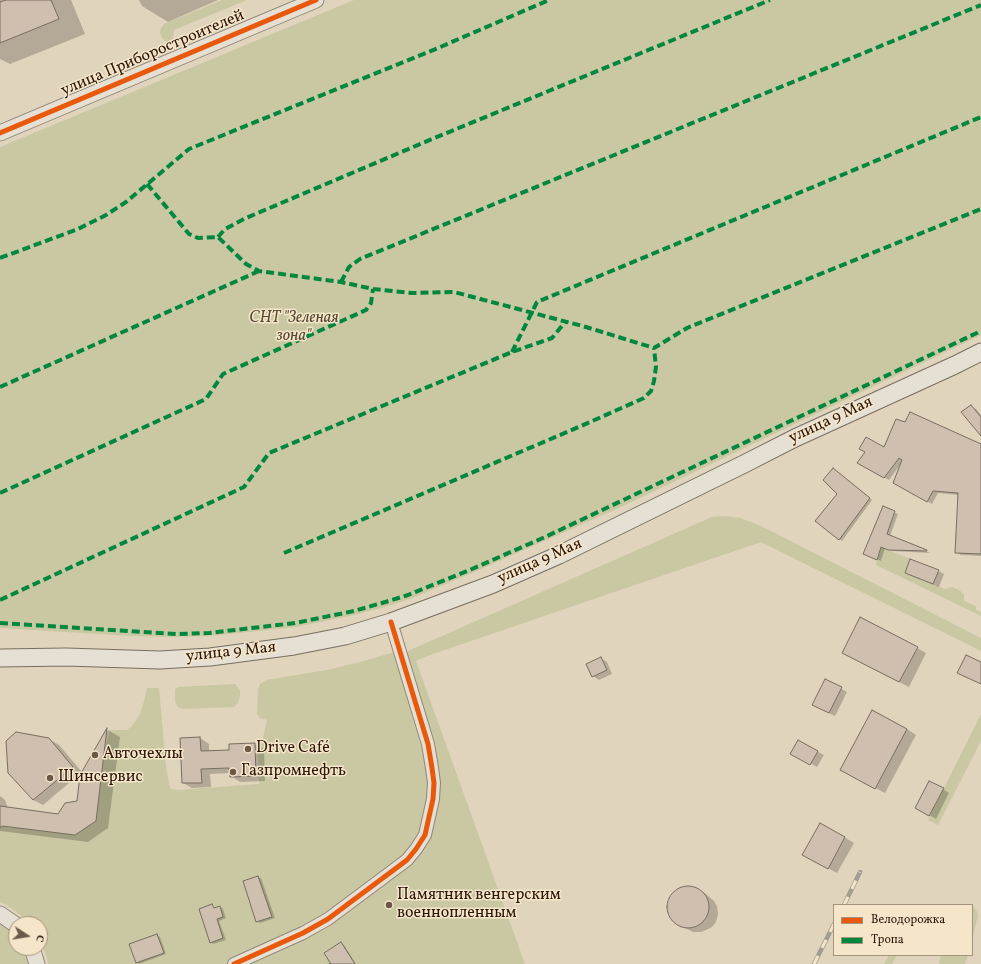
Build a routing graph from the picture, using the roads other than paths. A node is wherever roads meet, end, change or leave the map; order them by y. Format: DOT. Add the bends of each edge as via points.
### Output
graph roads {
  1 [pos="316,0"];
  2 [pos="0,133"];
  3 [pos="981,352"];
  4 [pos="392,622"];
  5 [pos="0,649"];
  6 [pos="66,657"];
  7 [pos="0,658"];
  8 [pos="234,964"];
  1 -- 2 [label="street, улица Приборостроителей"];
  3 -- 4 [label="main road, улица 9 Мая" via="794,438 559,555 493,584"];
  4 -- 6 [label="main road, улица 9 Мая" via="345,636 239,654 160,660"];
  4 -- 8 [label="street" via="428,744 432,768 433,800 425,835 407,860 328,919"];
  5 -- 6 [label="main road, улица 9 Мая"];
  6 -- 7 [label="main road, улица 9 Мая"];
}
